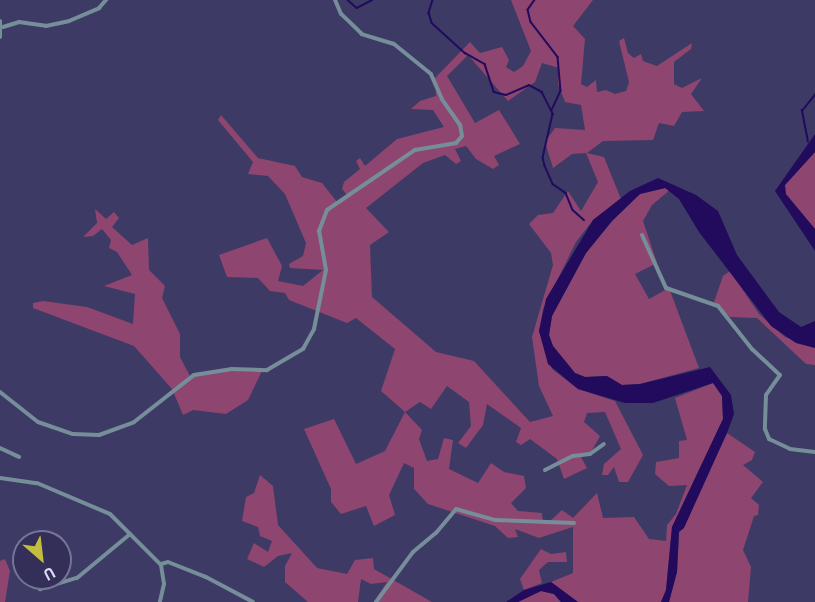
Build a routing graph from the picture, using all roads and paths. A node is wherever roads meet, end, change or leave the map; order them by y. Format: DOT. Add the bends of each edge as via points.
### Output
graph roads {
  1 [pos="106,0"];
  2 [pos="334,0"];
  3 [pos="0,21"];
  4 [pos="3,27"];
  5 [pos="0,37"];
  6 [pos="642,235"];
  7 [pos="0,392"];
  8 [pos="604,444"];
  9 [pos="0,448"];
  10 [pos="815,452"];
  11 [pos="19,457"];
  12 [pos="545,470"];
  13 [pos="0,478"];
  14 [pos="574,524"];
  15 [pos="130,534"];
  16 [pos="161,565"];
  17 [pos="72,579"];
  18 [pos="160,602"];
  19 [pos="253,602"];
  20 [pos="376,602"];
  1 -- 4 [label="street" via="99,8 69,21 46,26 19,22"];
  2 -- 7 [label="street" via="341,14 362,34 394,45 431,74 441,99 460,125 462,136 456,142 415,150 327,210 319,231 326,270 314,329 303,349 267,370 231,369 194,375 134,422 99,435 73,434 38,422"];
  3 -- 4 [label="street"];
  4 -- 5 [label="street"];
  6 -- 10 [label="street" via="666,288 718,306 752,349 780,375 766,395 765,429 769,439 790,449"];
  8 -- 12 [label="street" via="590,454 573,456"];
  9 -- 11 [label="street"];
  13 -- 15 [label="street" via="37,483 105,511"];
  14 -- 20 [label="street" via="495,520 456,509 413,552"];
  15 -- 16 [label="street"];
  15 -- 17 [label="street"];
  16 -- 18 [label="street" via="164,584"];
  16 -- 19 [label="street" via="168,562 206,577"];
}
